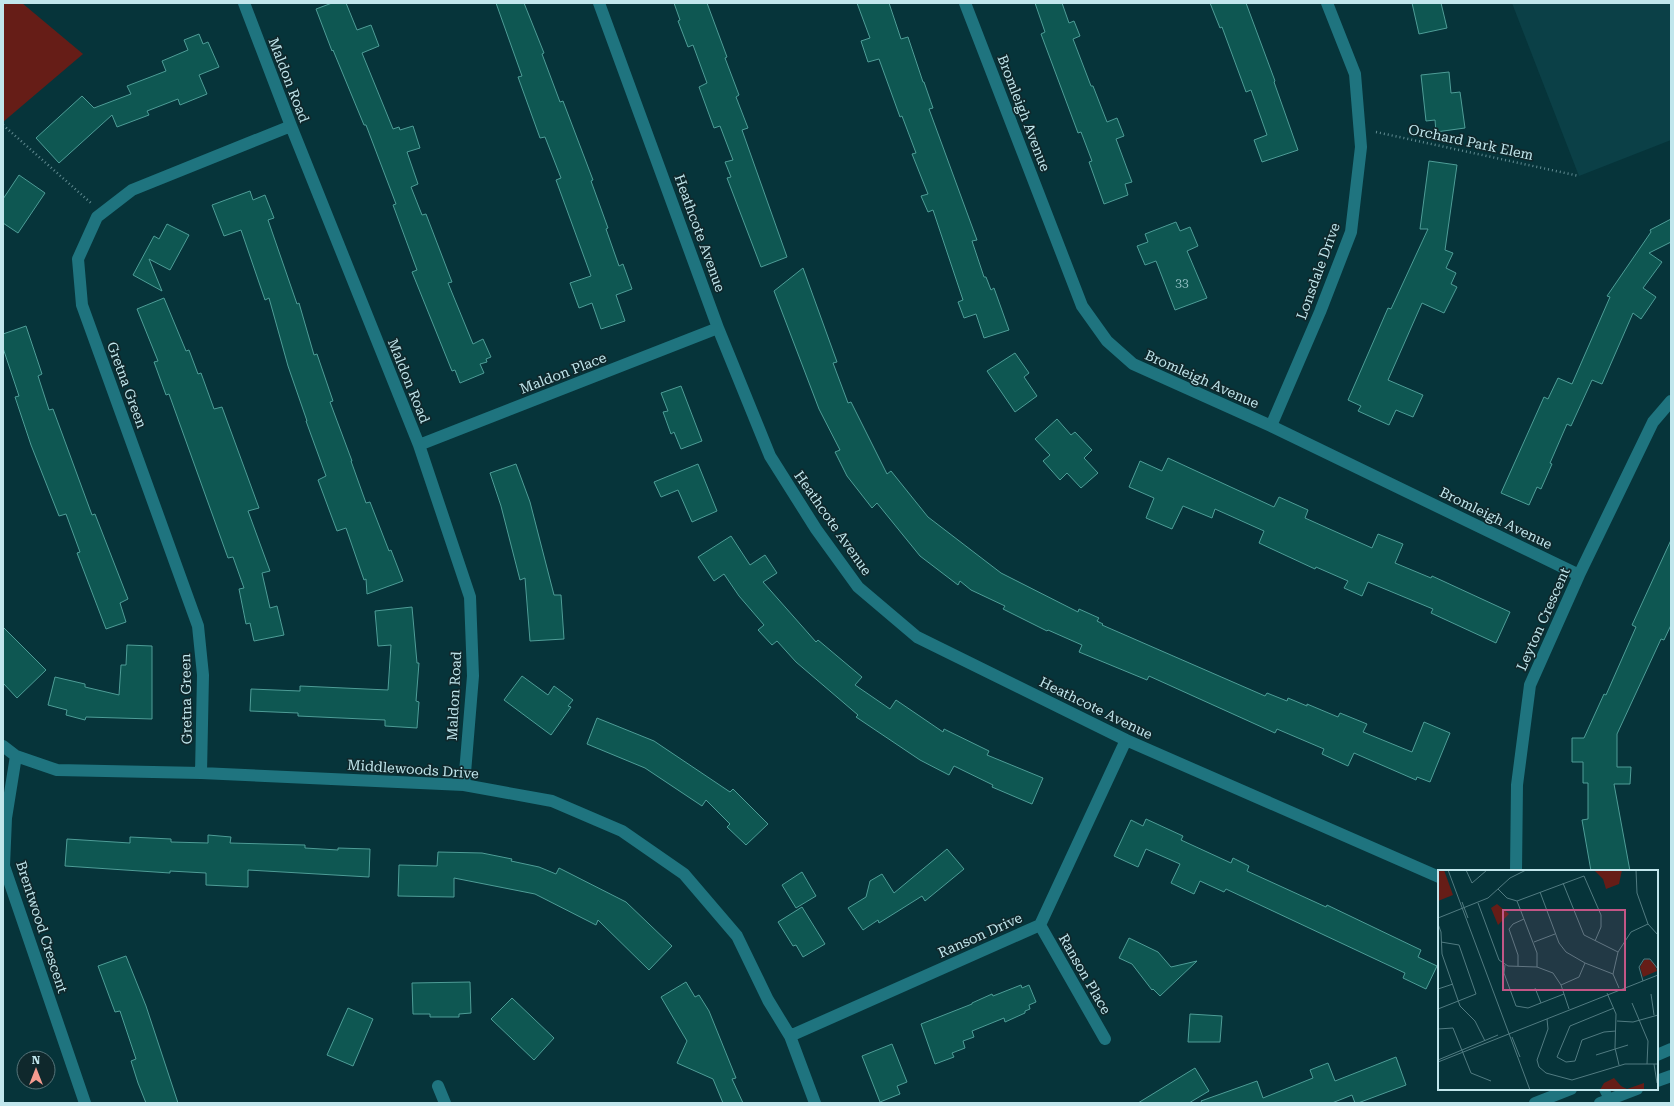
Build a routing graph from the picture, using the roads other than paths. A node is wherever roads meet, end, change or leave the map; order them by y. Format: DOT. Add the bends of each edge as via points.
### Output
graph roads {
  1 [pos="244,3"];
  2 [pos="599,3"];
  3 [pos="965,3"];
  4 [pos="1326,3"];
  5 [pos="291,126"];
  6 [pos="718,328"];
  7 [pos="1671,401"];
  8 [pos="1271,426"];
  9 [pos="419,445"];
  10 [pos="1579,575"];
  11 [pos="1126,740"];
  12 [pos="3,746"];
  13 [pos="16,756"];
  14 [pos="201,773"];
  15 [pos="464,785"];
  16 [pos="1516,870"];
  17 [pos="1438,877"];
  18 [pos="1040,925"];
  19 [pos="790,1036"];
  20 [pos="1105,1039"];
  21 [pos="1671,1049"];
  22 [pos="1658,1055"];
  23 [pos="1671,1076"];
  24 [pos="1658,1081"];
  25 [pos="438,1086"];
  26 [pos="1568,1090"];
  27 [pos="1633,1090"];
  28 [pos="1604,1097"];
  29 [pos="85,1103"];
  30 [pos="445,1103"];
  31 [pos="814,1103"];
  32 [pos="1535,1103"];
  1 -- 5 [label="street, Maldon Road"];
  2 -- 6 [label="street, Heathcote Avenue"];
  3 -- 8 [label="street, Bromleigh Avenue" via="1082,306 1107,341 1133,364"];
  4 -- 8 [label="street, Lonsdale Drive" via="1355,74 1361,147 1351,232"];
  5 -- 9 [label="street, Maldon Road"];
  5 -- 14 [label="street, Gretna Green" via="132,190 97,217 78,259 82,305 198,626 203,675"];
  6 -- 9 [label="street, Maldon Place"];
  6 -- 11 [label="street, Heathcote Avenue" via="770,456 816,529 858,586 917,637"];
  7 -- 10 [label="street, Leyton Crescent" via="1653,422"];
  8 -- 10 [label="street, Bromleigh Avenue"];
  9 -- 15 [label="street, Maldon Road" via="470,597 473,676"];
  10 -- 16 [label="street, Leyton Crescent" via="1530,685 1517,785"];
  11 -- 17 [label="street, Heathcote Avenue"];
  11 -- 18 [label="street, Ranson Drive"];
  12 -- 13 [label="street, Middlewoods Drive"];
  13 -- 14 [label="street, Middlewoods Drive" via="57,770"];
  13 -- 29 [label="street, Brentwood Crescent" via="6,818 4,866"];
  14 -- 15 [label="street, Middlewoods Drive"];
  15 -- 19 [label="street, Middlewoods Drive" via="552,801 622,831 684,874 737,936 768,1000"];
  18 -- 19 [label="street, Ranson Drive"];
  18 -- 20 [label="street, Ranson Place"];
  19 -- 31 [label="street, Middlewoods Drive"];
  21 -- 22 [label="street"];
  23 -- 24 [label="street"];
  25 -- 30 [label="street"];
  26 -- 32 [label="street"];
  27 -- 28 [label="street"];
}
